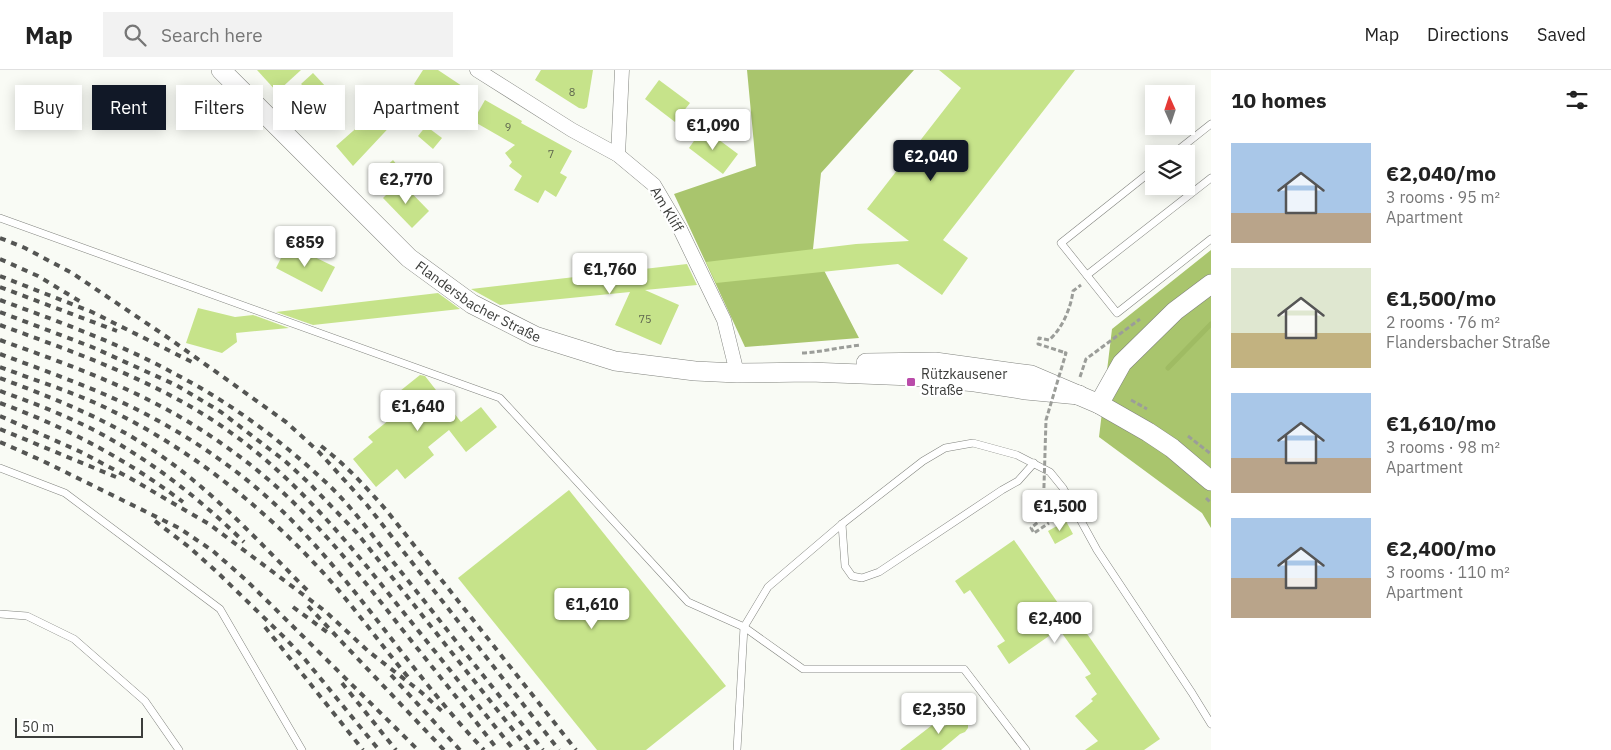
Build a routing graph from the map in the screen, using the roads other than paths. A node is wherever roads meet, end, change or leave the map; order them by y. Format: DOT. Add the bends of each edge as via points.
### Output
graph roads {
  1 [pos="221,70"];
  2 [pos="477,70"];
  3 [pos="622,70"];
  4 [pos="1211,124"];
  5 [pos="1184,145"];
  6 [pos="618,155"];
  7 [pos="1145,176"];
  8 [pos="1211,178"];
  9 [pos="0,218"];
  10 [pos="1211,239"];
  11 [pos="1088,277"];
  12 [pos="1211,284"];
  13 [pos="737,373"];
  14 [pos="1098,404"];
  15 [pos="1034,463"];
  16 [pos="0,468"];
  17 [pos="1208,489"];
  18 [pos="842,524"];
  19 [pos="0,614"];
  20 [pos="744,627"];
  21 [pos="1211,724"];
  22 [pos="178,750"];
  23 [pos="302,750"];
  24 [pos="736,750"];
  25 [pos="1026,750"];
  1 -- 13 [label="street, Flandersbacher Straße" via="409,258 472,304 535,336 615,361 695,372"];
  2 -- 6 [label="street, Am Kliff"];
  3 -- 6 [label="street"];
  4 -- 5 [label="lane"];
  6 -- 13 [label="street, Am Kliff" via="654,185 680,229 724,320"];
  7 -- 11 [label="lane" via="1061,243"];
  8 -- 11 [label="lane"];
  9 -- 20 [label="lane" via="500,398 688,602"];
  10 -- 11 [label="lane" via="1117,313"];
  12 -- 14 [label="street" via="1175,311 1122,363"];
  13 -- 14 [label="street, Flandersbacher Straße" via="810,372 854,364 935,362 1031,376"];
  14 -- 17 [label="street, Flandersbacher Straße" via="1172,448"];
  15 -- 18 [label="lane" via="1017,454 973,443 945,448 923,461"];
  15 -- 18 [label="lane" via="1018,481 879,572 862,578 852,576 846,566"];
  15 -- 21 [label="lane" via="1050,472 1063,488 1097,550"];
  16 -- 23 [label="lane" via="65,493 220,609"];
  18 -- 20 [label="lane" via="768,587"];
  19 -- 22 [label="lane" via="28,616 74,639 146,701"];
  20 -- 24 [label="lane"];
  20 -- 25 [label="lane" via="803,669 964,669"];
}
